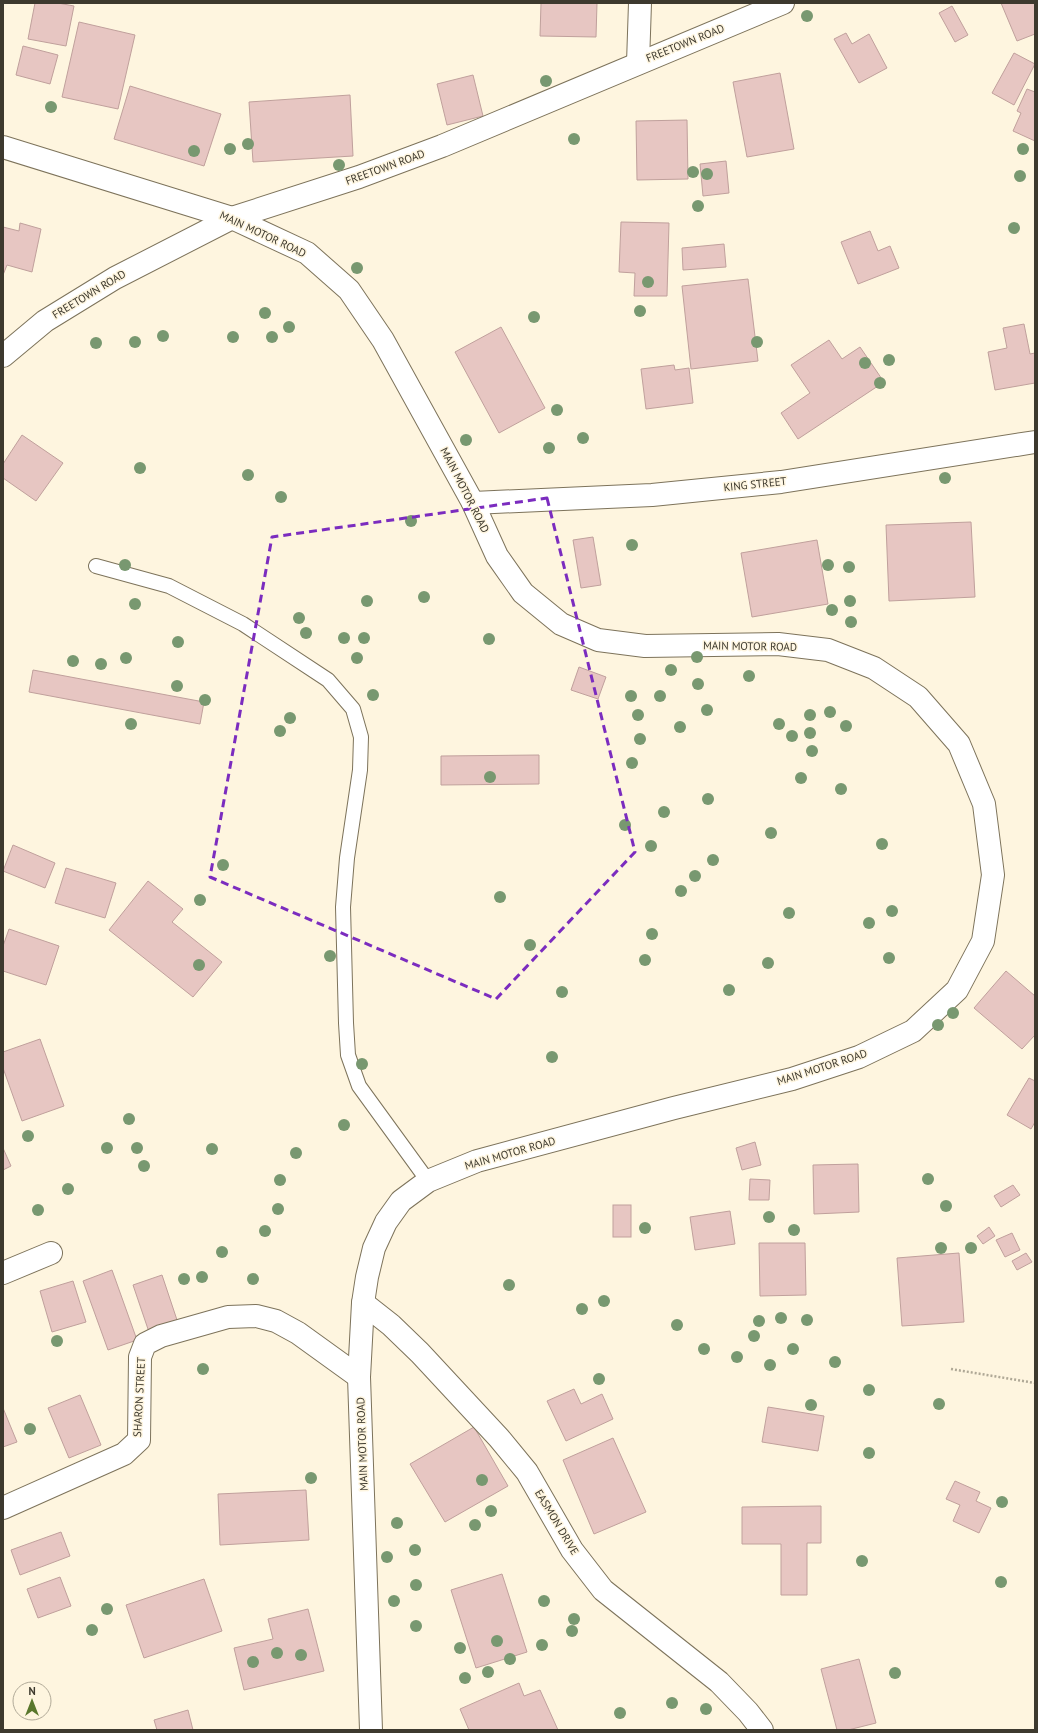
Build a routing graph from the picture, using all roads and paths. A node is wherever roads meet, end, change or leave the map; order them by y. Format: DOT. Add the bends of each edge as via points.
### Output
graph roads {
  1 [pos="640,3"];
  2 [pos="782,3"];
  3 [pos="638,62"];
  4 [pos="3,147"];
  5 [pos="232,218"];
  6 [pos="3,356"];
  7 [pos="1035,442"];
  8 [pos="473,503"];
  9 [pos="96,566"];
  10 [pos="428,1180"];
  11 [pos="51,1254"];
  12 [pos="3,1273"];
  13 [pos="363,1303"];
  14 [pos="951,1369"];
  15 [pos="359,1378"];
  16 [pos="1035,1383"];
  17 [pos="3,1508"];
  18 [pos="371,1730"];
  19 [pos="762,1730"];
  1 -- 3 [label="main road"];
  2 -- 3 [label="main road, FREETOWN ROAD"];
  3 -- 5 [label="main road, FREETOWN ROAD" via="442,146 359,177"];
  4 -- 5 [label="main road, MAIN MOTOR ROAD"];
  5 -- 6 [label="main road, FREETOWN ROAD" via="115,278 45,321"];
  5 -- 8 [label="main road, MAIN MOTOR ROAD" via="307,253 349,290 383,340"];
  7 -- 8 [label="main road, KING STREET" via="781,482 652,495"];
  8 -- 10 [label="main road, MAIN MOTOR ROAD" via="497,556 523,593 561,624 591,638 645,646 778,644 828,650 874,668 918,697 959,744 984,804 992,875 983,941 957,990 913,1031 859,1057 792,1079 477,1161"];
  9 -- 10 [label="lane" via="169,586 243,624 328,680 353,709 361,737 360,770 347,858 343,907 348,1055 359,1086"];
  10 -- 13 [label="main road, MAIN MOTOR ROAD" via="402,1201 386,1222 374,1248 366,1277"];
  11 -- 12 [label="main road"];
  13 -- 15 [label="main road, MAIN MOTOR ROAD"];
  13 -- 19 [label="main road, EASMON DRIVE" via="420,1353 499,1438 527,1472 572,1550 603,1590 719,1682"];
  14 -- 16 [label="path"];
  15 -- 17 [label="main road, SHARON STREET" via="298,1333 276,1321 256,1316 228,1317 161,1336 145,1344 140,1357 139,1440 124,1454"];
  15 -- 18 [label="main road, MAIN MOTOR ROAD"];
}
